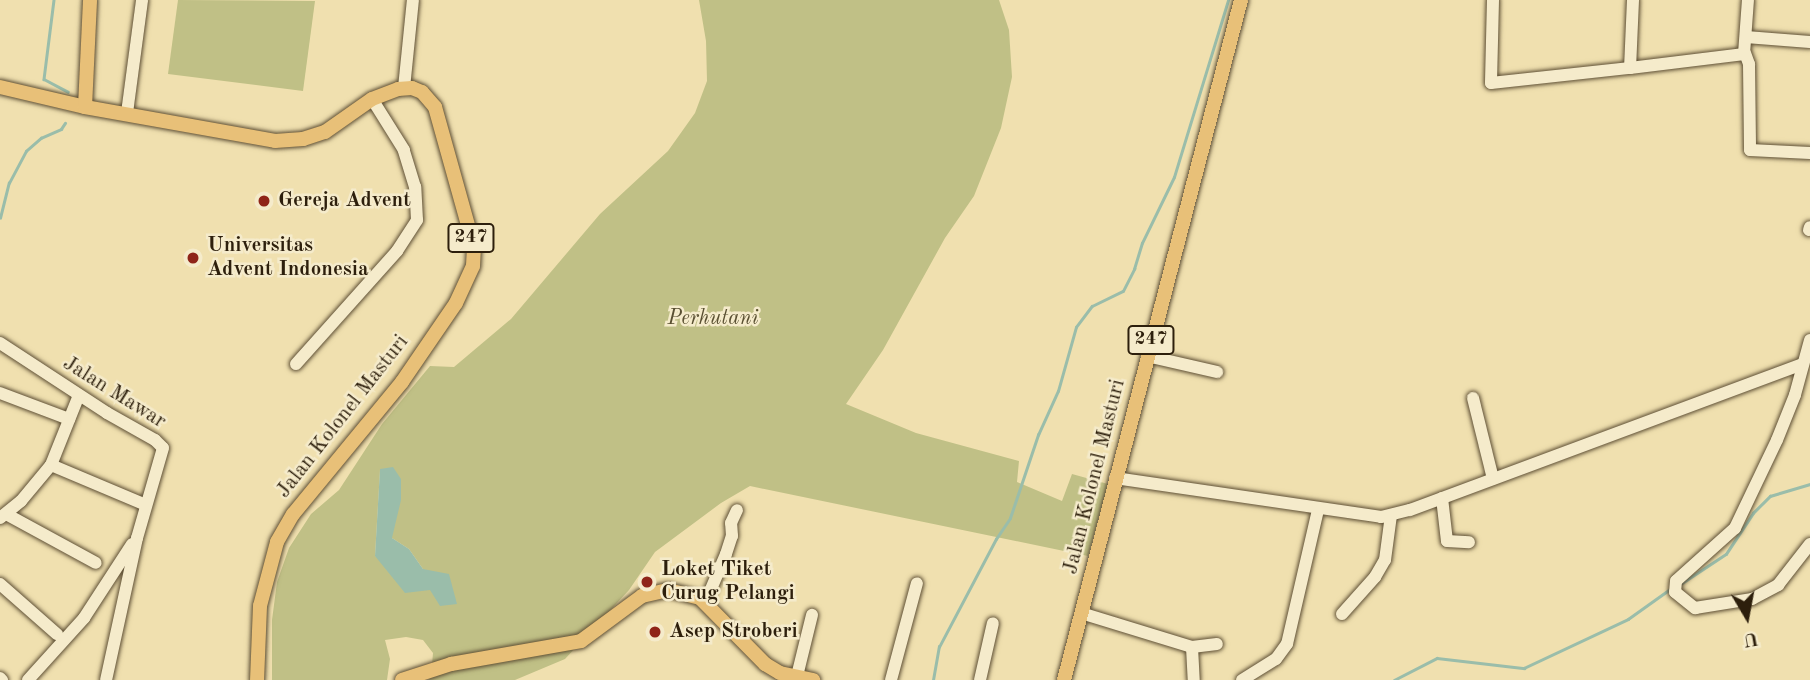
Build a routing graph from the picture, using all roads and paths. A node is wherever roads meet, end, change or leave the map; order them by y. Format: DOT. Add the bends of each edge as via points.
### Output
graph roads {
  1 [pos="90,0"];
  2 [pos="142,0"];
  3 [pos="413,0"];
  4 [pos="1241,0"];
  5 [pos="1493,0"];
  6 [pos="1633,0"];
  7 [pos="1748,0"];
  8 [pos="1746,37"];
  9 [pos="1810,42"];
  10 [pos="1745,53"];
  11 [pos="1630,68"];
  12 [pos="0,87"];
  13 [pos="404,88"];
  14 [pos="372,99"];
  15 [pos="85,107"];
  16 [pos="127,113"];
  17 [pos="1810,153"];
  18 [pos="1810,340"];
  19 [pos="0,342"];
  20 [pos="1147,356"];
  21 [pos="296,364"];
  22 [pos="1803,364"];
  23 [pos="1217,372"];
  24 [pos="0,393"];
  25 [pos="79,395"];
  26 [pos="1473,398"];
  27 [pos="69,419"];
  28 [pos="51,465"];
  29 [pos="1115,478"];
  30 [pos="1493,479"];
  31 [pos="1443,498"];
  32 [pos="146,505"];
  33 [pos="737,510"];
  34 [pos="1318,510"];
  35 [pos="1391,515"];
  36 [pos="3,516"];
  37 [pos="137,538"];
  38 [pos="1469,542"];
  39 [pos="1810,544"];
  40 [pos="96,563"];
  41 [pos="917,583"];
  42 [pos="0,584"];
  43 [pos="705,603"];
  44 [pos="1081,612"];
  45 [pos="1342,614"];
  46 [pos="812,615"];
  47 [pos="993,623"];
  48 [pos="57,634"];
  49 [pos="1217,644"];
  50 [pos="1192,647"];
  51 [pos="1254,676"];
  52 [pos="797,677"];
  53 [pos="28,680"];
  54 [pos="106,680"];
  55 [pos="257,680"];
  56 [pos="402,680"];
  57 [pos="813,680"];
  58 [pos="891,680"];
  59 [pos="980,680"];
  60 [pos="1064,680"];
  61 [pos="1194,680"];
  62 [pos="1242,680"];
  1 -- 15 [label="main road"];
  2 -- 16 [label="street"];
  3 -- 13 [label="street"];
  4 -- 20 [label="main road, Jalan Kolonel Masturi / 247"];
  5 -- 11 [label="street" via="1491,83"];
  6 -- 11 [label="street"];
  7 -- 8 [label="street"];
  8 -- 9 [label="street"];
  8 -- 10 [label="street"];
  10 -- 11 [label="street"];
  10 -- 17 [label="street" via="1750,150"];
  12 -- 15 [label="main road"];
  13 -- 14 [label="main road"];
  13 -- 55 [label="main road, Jalan Kolonel Masturi / 247" via="422,92 439,117 474,247 473,266 456,303 402,382 293,514 277,542 260,606"];
  14 -- 16 [label="main road" via="325,132 291,141"];
  14 -- 21 [label="street" via="404,150 415,187 417,220 397,251"];
  15 -- 16 [label="main road"];
  18 -- 22 [label="street"];
  19 -- 25 [label="street, Jalan Mawar"];
  20 -- 23 [label="street"];
  20 -- 29 [label="main road, Jalan Kolonel Masturi / 247"];
  22 -- 30 [label="street"];
  22 -- 39 [label="street" via="1777,440 1735,528 1676,581 1676,594 1695,608 1752,599 1778,585"];
  24 -- 27 [label="street"];
  25 -- 27 [label="street"];
  25 -- 32 [label="street, Jalan Mawar" via="161,444 163,457"];
  26 -- 30 [label="street"];
  27 -- 28 [label="street"];
  28 -- 32 [label="street"];
  28 -- 36 [label="street"];
  29 -- 34 [label="street"];
  29 -- 44 [label="main road, Jalan Kolonel Masturi / 247"];
  30 -- 31 [label="street"];
  31 -- 35 [label="street"];
  31 -- 38 [label="street" via="1447,541"];
  32 -- 37 [label="street, Jalan Mawar"];
  33 -- 43 [label="street" via="730,526 732,536"];
  34 -- 35 [label="street"];
  34 -- 51 [label="street" via="1287,644"];
  35 -- 45 [label="street" via="1382,566"];
  36 -- 40 [label="street"];
  37 -- 53 [label="street" via="84,618"];
  37 -- 54 [label="street, Jalan Mawar"];
  41 -- 58 [label="street"];
  42 -- 48 [label="street"];
  43 -- 52 [label="main road" via="765,664"];
  43 -- 56 [label="main road" via="685,592 658,591 642,596 581,641 451,664"];
  44 -- 50 [label="street"];
  44 -- 60 [label="main road, Jalan Kolonel Masturi / 247"];
  46 -- 52 [label="street"];
  47 -- 59 [label="street"];
  49 -- 50 [label="street"];
  50 -- 61 [label="street"];
  51 -- 62 [label="street"];
  52 -- 57 [label="main road"];
}
